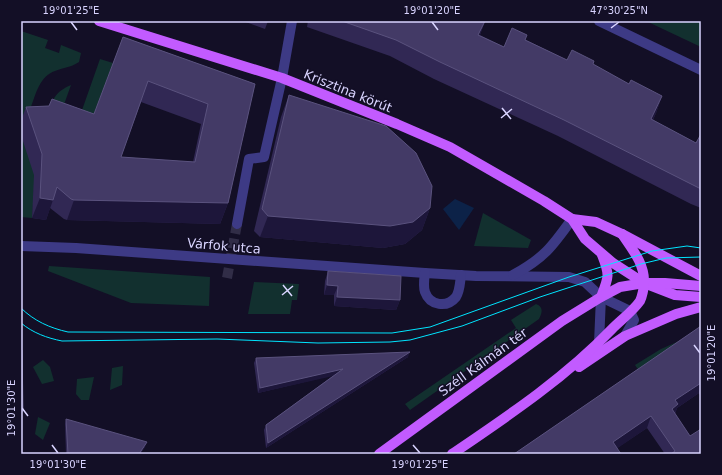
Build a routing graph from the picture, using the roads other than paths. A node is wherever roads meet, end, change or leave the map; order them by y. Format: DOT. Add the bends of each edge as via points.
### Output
graph roads {
  1 [pos="98,21"];
  2 [pos="292,21"];
  3 [pos="599,21"];
  4 [pos="701,70"];
  5 [pos="282,78"];
  6 [pos="572,219"];
  7 [pos="237,224"];
  8 [pos="622,234"];
  9 [pos="21,246"];
  10 [pos="602,254"];
  11 [pos="425,273"];
  12 [pos="461,275"];
  13 [pos="512,276"];
  14 [pos="701,276"];
  15 [pos="644,283"];
  16 [pos="701,286"];
  17 [pos="601,297"];
  18 [pos="701,297"];
  19 [pos="701,307"];
  20 [pos="630,311"];
  21 [pos="625,336"];
  22 [pos="599,343"];
  23 [pos="540,393"];
  24 [pos="386,451"];
  25 [pos="379,454"];
  26 [pos="452,454"];
  1 -- 5 [label="main road, Krisztina körút"];
  2 -- 5 [label="street"];
  3 -- 4 [label="street"];
  5 -- 6 [label="main road, Krisztina körút" via="450,147"];
  5 -- 7 [label="street" via="264,157 249,159"];
  6 -- 8 [label="main road, Krisztina körút" via="596,222"];
  6 -- 10 [label="main road, Krisztina körút" via="585,239"];
  6 -- 13 [label="street" via="543,257"];
  8 -- 14 [label="main road"];
  8 -- 15 [label="main road" via="641,264"];
  9 -- 11 [label="street, Várfok utca"];
  10 -- 15 [label="main road"];
  10 -- 17 [label="main road" via="608,280"];
  11 -- 12 [label="street, Várfok utca"];
  11 -- 12 [label="street" via="424,291 428,298 440,304 446,304 456,296"];
  12 -- 13 [label="street, Várfok utca"];
  13 -- 17 [label="street, Várfok utca" via="569,277 585,282"];
  15 -- 16 [label="main road, Széll Kálmán tér" via="665,282"];
  15 -- 17 [label="main road, Széll Kálmán tér" via="620,287"];
  15 -- 18 [label="main road" via="675,295"];
  15 -- 20 [label="main road" via="640,300"];
  17 -- 20 [label="street"];
  17 -- 22 [label="street"];
  17 -- 24 [label="main road, Széll Kálmán tér" via="562,321"];
  19 -- 21 [label="main road" via="676,314"];
  20 -- 21 [label="street" via="634,320"];
  20 -- 22 [label="main road"];
  21 -- 23 [label="main road"];
  22 -- 23 [label="main road"];
  23 -- 26 [label="main road"];
  24 -- 25 [label="main road, Széll Kálmán tér"];
}
